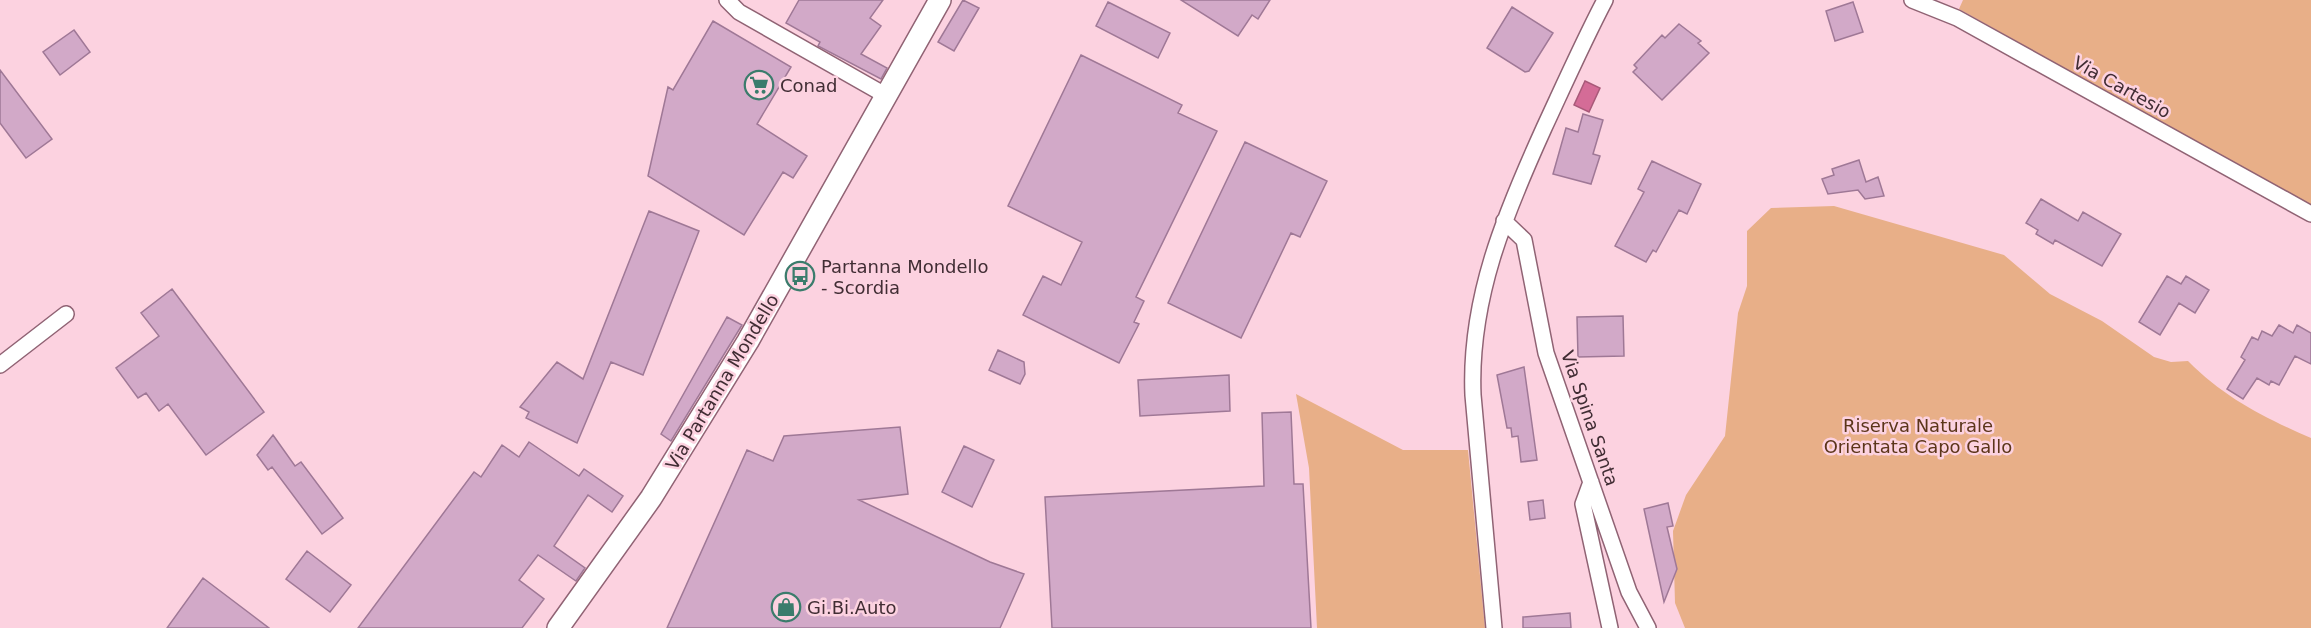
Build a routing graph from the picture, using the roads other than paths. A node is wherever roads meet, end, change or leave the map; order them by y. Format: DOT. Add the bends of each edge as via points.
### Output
graph roads {
  1 [pos="727,0"];
  2 [pos="940,0"];
  3 [pos="1605,0"];
  4 [pos="1912,0"];
  5 [pos="885,95"];
  6 [pos="2311,214"];
  7 [pos="1504,221"];
  8 [pos="66,314"];
  9 [pos="0,365"];
  10 [pos="1591,482"];
  11 [pos="558,628"];
  12 [pos="1494,628"];
  13 [pos="1610,628"];
  14 [pos="1648,628"];
  1 -- 5 [label="street" via="740,12"];
  2 -- 5 [label="main road, Via Partanna Mondello"];
  3 -- 7 [label="street"];
  4 -- 6 [label="street, Via Cartesio" via="1957,18"];
  5 -- 11 [label="main road, Via Partanna Mondello" via="748,341 651,498"];
  7 -- 10 [label="street, Via Spina Santa" via="1524,240 1546,353"];
  7 -- 12 [label="street" via="1481,295 1472,362"];
  8 -- 9 [label="street"];
  10 -- 13 [label="street" via="1583,504"];
  10 -- 14 [label="street, Via Spina Santa" via="1629,592"];
}
